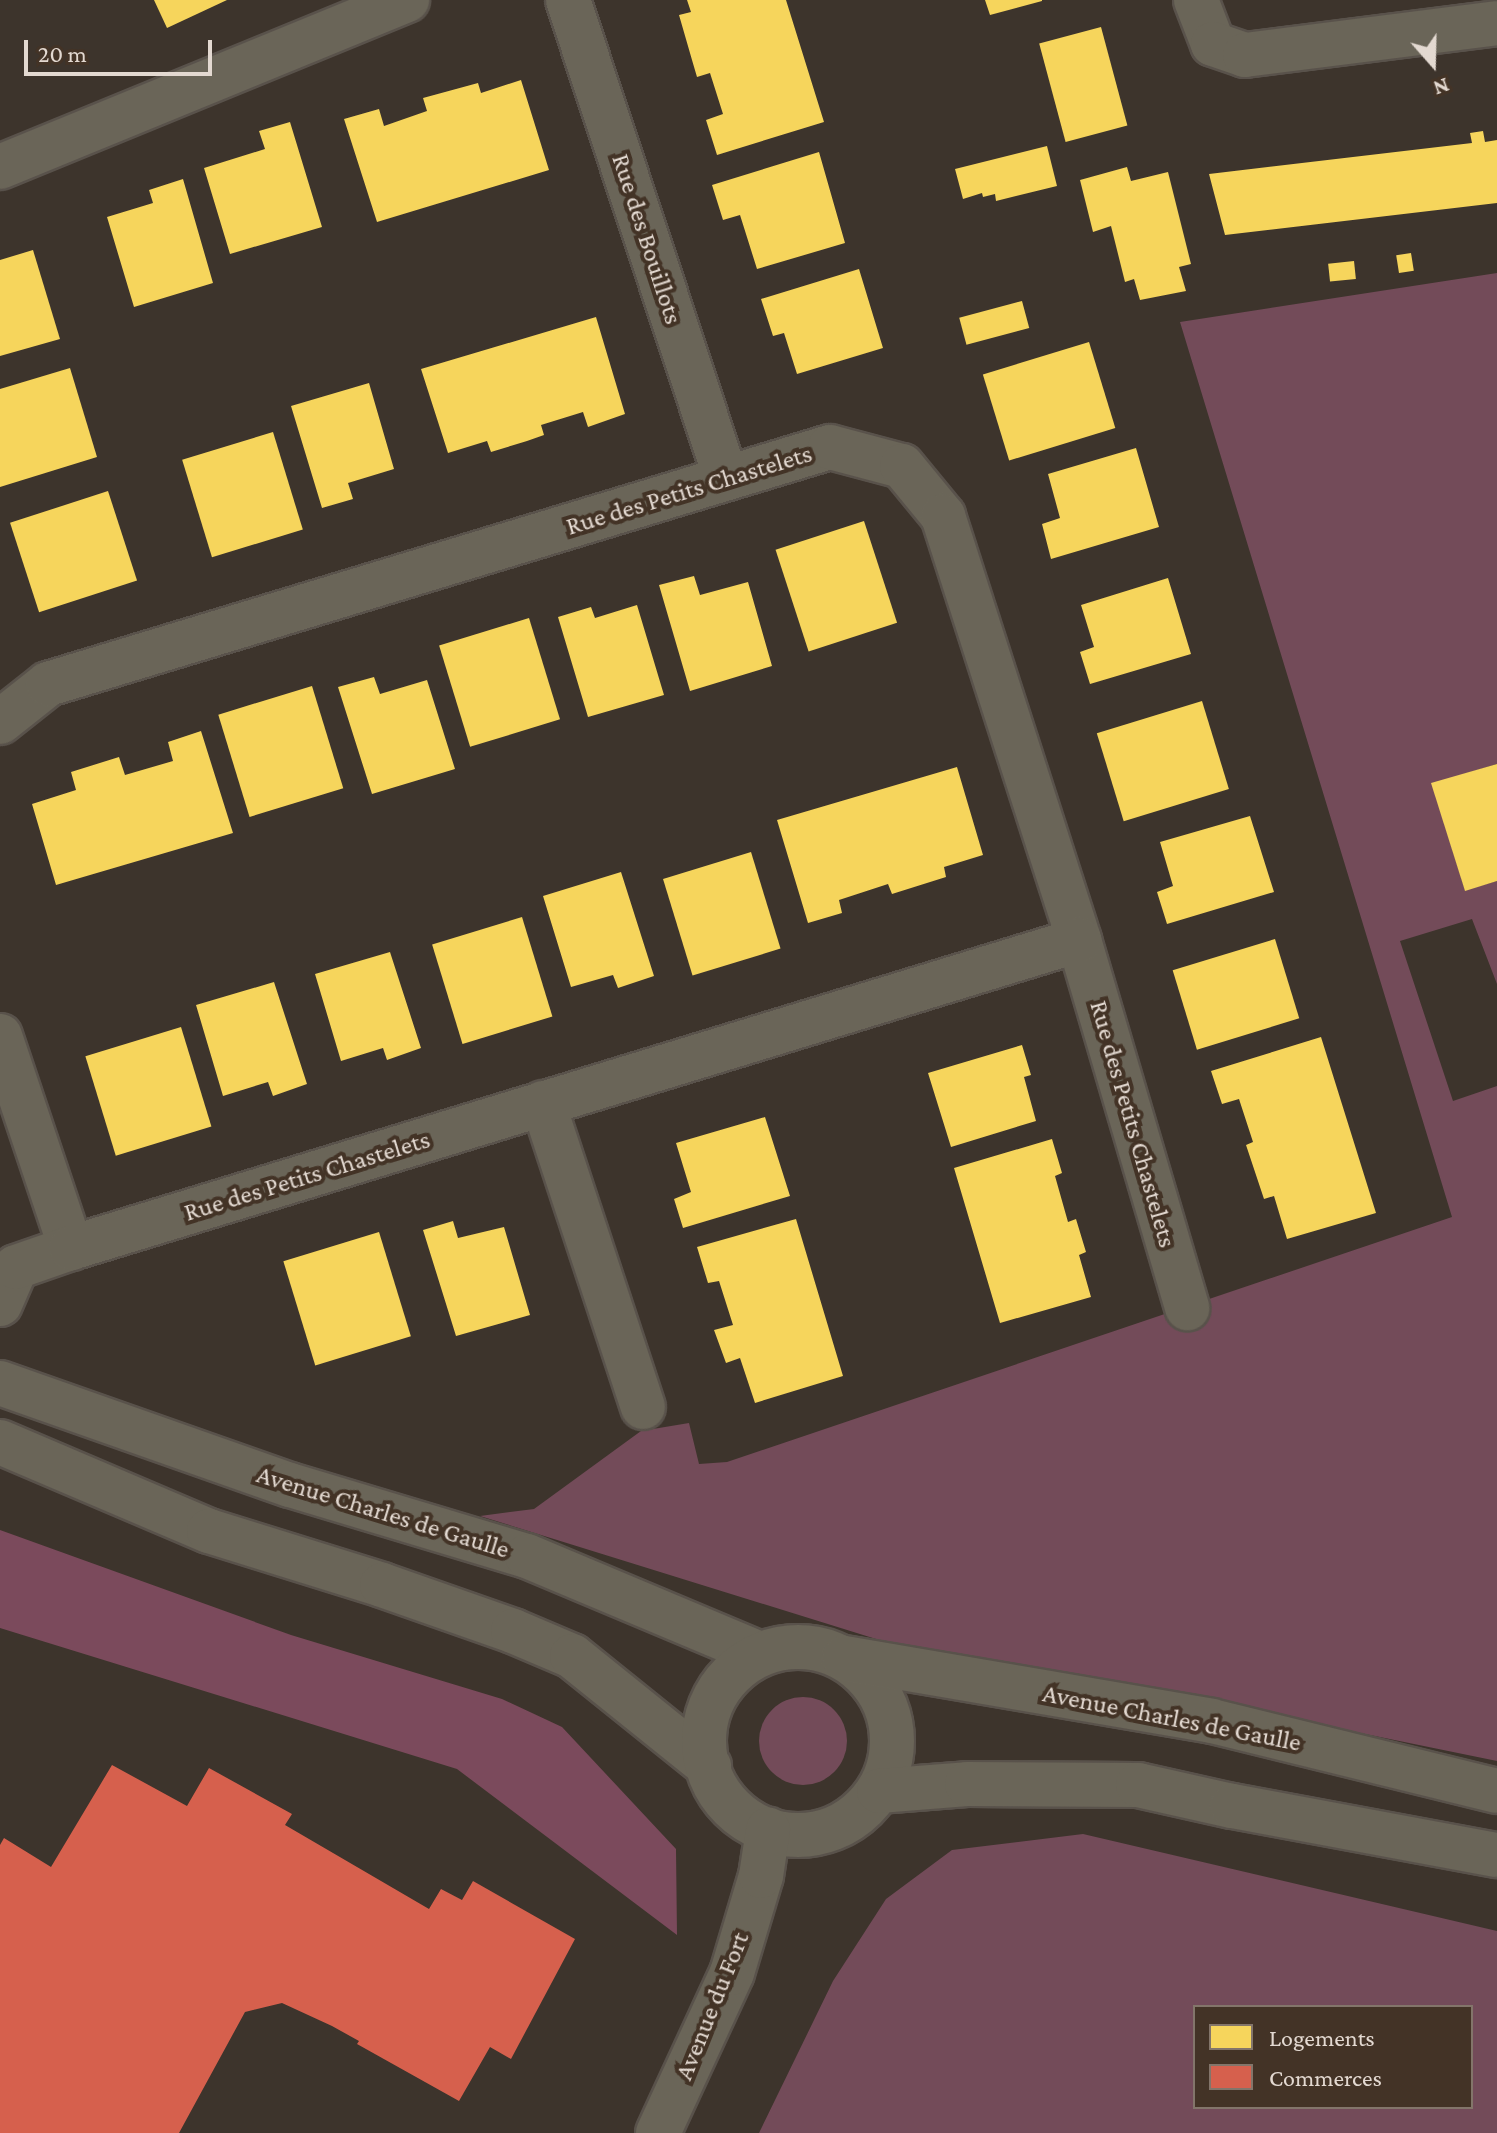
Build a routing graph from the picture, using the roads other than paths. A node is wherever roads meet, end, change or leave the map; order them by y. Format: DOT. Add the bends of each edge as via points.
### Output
graph roads {
  1 [pos="407,0"];
  2 [pos="568,0"];
  3 [pos="1196,0"];
  4 [pos="1497,23"];
  5 [pos="0,167"];
  6 [pos="726,478"];
  7 [pos="2,712"];
  8 [pos="1079,940"];
  9 [pos="0,1036"];
  10 [pos="543,1103"];
  11 [pos="71,1248"];
  12 [pos="0,1304"];
  13 [pos="1187,1308"];
  14 [pos="0,1383"];
  15 [pos="643,1407"];
  16 [pos="0,1442"];
  17 [pos="760,1654"];
  18 [pos="844,1658"];
  19 [pos="709,1766"];
  20 [pos="879,1791"];
  21 [pos="1497,1791"];
  22 [pos="768,1830"];
  23 [pos="1497,1855"];
  24 [pos="658,2133"];
  1 -- 5 [label="street"];
  2 -- 6 [label="street, Rue des Bouillots"];
  3 -- 4 [label="street" via="1213,44 1245,55"];
  6 -- 7 [label="street, Rue des Petits Chastelets" via="48,684"];
  6 -- 8 [label="street, Rue des Petits Chastelets" via="830,447 902,466 943,516"];
  8 -- 10 [label="street, Rue des Petits Chastelets"];
  8 -- 13 [label="street, Rue des Petits Chastelets"];
  9 -- 11 [label="street"];
  10 -- 11 [label="street, Rue des Petits Chastelets"];
  10 -- 15 [label="street"];
  11 -- 12 [label="street, Rue des Petits Chastelets" via="16,1267"];
  14 -- 17 [label="street, Avenue Charles de Gaulle" via="290,1485 527,1556"];
  16 -- 19 [label="street" via="209,1531 425,1600 572,1656"];
  17 -- 18 [label="street" via="788,1647 817,1648"];
  17 -- 19 [label="street" via="736,1670 718,1692 706,1721 704,1752"];
  18 -- 20 [label="street" via="868,1677 884,1703 892,1732 891,1762"];
  18 -- 21 [label="street, Avenue Charles de Gaulle" via="1212,1721"];
  19 -- 22 [label="street" via="730,1807"];
  20 -- 22 [label="street" via="837,1828 810,1835"];
  20 -- 23 [label="street" via="967,1784 1138,1785"];
  22 -- 24 [label="street, Avenue du Fort" via="761,1876 732,1973"];
}
